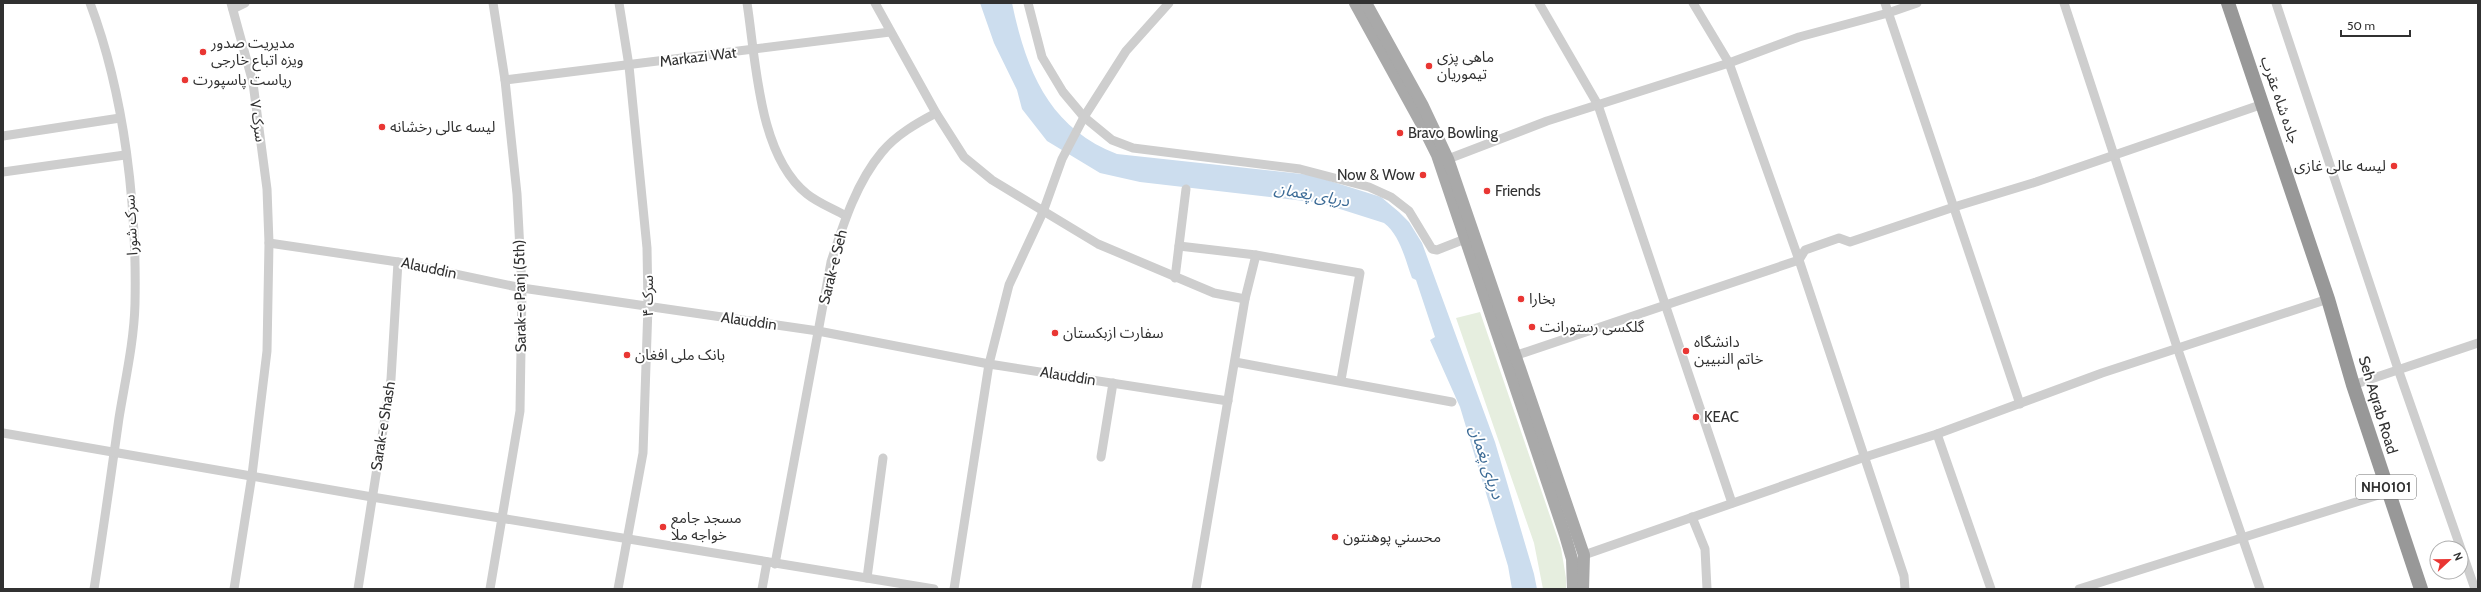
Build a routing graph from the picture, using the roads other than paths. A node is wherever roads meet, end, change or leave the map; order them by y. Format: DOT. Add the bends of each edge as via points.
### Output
graph roads {
  1 [pos="90,3"];
  2 [pos="245,3"];
  3 [pos="493,3"];
  4 [pos="619,3"];
  5 [pos="747,3"];
  6 [pos="875,3"];
  7 [pos="1028,3"];
  8 [pos="1168,3"];
  9 [pos="1355,3"];
  10 [pos="1366,3"];
  11 [pos="1539,3"];
  12 [pos="1694,3"];
  13 [pos="1885,3"];
  14 [pos="1917,3"];
  15 [pos="2064,3"];
  16 [pos="2228,3"];
  17 [pos="2276,3"];
  18 [pos="232,6"];
  19 [pos="1888,14"];
  20 [pos="890,32"];
  21 [pos="755,50"];
  22 [pos="1729,63"];
  23 [pos="629,66"];
  24 [pos="505,80"];
  25 [pos="2263,104"];
  26 [pos="1598,105"];
  27 [pos="936,113"];
  28 [pos="120,118"];
  29 [pos="1083,119"];
  30 [pos="3,136"];
  31 [pos="2114,154"];
  32 [pos="125,155"];
  33 [pos="1448,159"];
  34 [pos="3,172"];
  35 [pos="1186,189"];
  36 [pos="1954,207"];
  37 [pos="1043,212"];
  38 [pos="846,216"];
  39 [pos="1465,239"];
  40 [pos="269,243"];
  41 [pos="1179,246"];
  42 [pos="1256,255"];
  43 [pos="1799,260"];
  44 [pos="398,262"];
  45 [pos="1175,278"];
  46 [pos="522,288"];
  47 [pos="1245,298"];
  48 [pos="2328,299"];
  49 [pos="1664,304"];
  50 [pos="648,306"];
  51 [pos="1495,308"];
  52 [pos="818,331"];
  53 [pos="2478,343"];
  54 [pos="2177,347"];
  55 [pos="1517,355"];
  56 [pos="1235,362"];
  57 [pos="989,364"];
  58 [pos="2398,369"];
  59 [pos="1341,380"];
  60 [pos="1113,383"];
  61 [pos="2353,385"];
  62 [pos="1228,401"];
  63 [pos="1452,402"];
  64 [pos="2020,404"];
  65 [pos="3,433"];
  66 [pos="1937,434"];
  67 [pos="115,451"];
  68 [pos="1101,457"];
  69 [pos="1866,457"];
  70 [pos="884,458"];
  71 [pos="252,475"];
  72 [pos="2388,492"];
  73 [pos="372,497"];
  74 [pos="1732,503"];
  75 [pos="1692,517"];
  76 [pos="502,518"];
  77 [pos="2241,537"];
  78 [pos="628,539"];
  79 [pos="1584,555"];
  80 [pos="771,563"];
  81 [pos="867,578"];
  82 [pos="94,589"];
  83 [pos="234,589"];
  84 [pos="358,589"];
  85 [pos="490,589"];
  86 [pos="618,589"];
  87 [pos="762,589"];
  88 [pos="934,589"];
  89 [pos="954,589"];
  90 [pos="1196,589"];
  91 [pos="1573,589"];
  92 [pos="1582,589"];
  93 [pos="1707,589"];
  94 [pos="1905,589"];
  95 [pos="1991,589"];
  96 [pos="2079,589"];
  97 [pos="2260,589"];
  98 [pos="2420,589"];
  99 [pos="2476,589"];
  1 -- 28 [label="street, سرک شورا" via="104,41"];
  2 -- 18 [label="street"];
  3 -- 24 [label="street, Sarak-e Panj (5th)"];
  4 -- 23 [label="street, سرک ۴"];
  5 -- 21 [label="street, Sarak-e Seh"];
  6 -- 20 [label="street"];
  7 -- 29 [label="street" via="1042,57"];
  8 -- 29 [label="street" via="1126,51"];
  9 -- 39 [label="main road" via="1431,142"];
  10 -- 33 [label="main road" via="1423,106"];
  11 -- 26 [label="street"];
  12 -- 22 [label="street"];
  13 -- 19 [label="street"];
  14 -- 19 [label="street"];
  15 -- 31 [label="street"];
  16 -- 25 [label="highway, جاده شاه عقرب / NH0101"];
  17 -- 58 [label="street"];
  18 -- 40 [label="street, سرک ۷" via="253,82 267,189"];
  19 -- 22 [label="street" via="1799,37"];
  19 -- 36 [label="street"];
  20 -- 21 [label="street, Markazi Wat"];
  20 -- 27 [label="street"];
  21 -- 23 [label="street, Markazi Wat"];
  21 -- 38 [label="street, Sarak-e Seh" via="762,106 776,151 806,193"];
  22 -- 26 [label="street"];
  22 -- 43 [label="street"];
  23 -- 24 [label="street, Markazi Wat"];
  23 -- 50 [label="street, سرک ۴" via="648,248"];
  24 -- 46 [label="street, Sarak-e Panj (5th)" via="517,194"];
  25 -- 31 [label="street"];
  25 -- 48 [label="highway, جاده شاه عقرب / NH0101"];
  26 -- 33 [label="street" via="1547,121"];
  26 -- 49 [label="street"];
  27 -- 37 [label="street" via="964,157 992,180"];
  27 -- 38 [label="street" via="912,126 882,152 865,178"];
  28 -- 30 [label="street"];
  28 -- 32 [label="street, سرک شورا"];
  29 -- 37 [label="street" via="1062,159"];
  29 -- 39 [label="street" via="1112,140 1132,148 1300,170 1369,187 1391,197 1409,211 1432,249 1437,250"];
  31 -- 36 [label="street" via="2036,182"];
  31 -- 54 [label="street"];
  32 -- 34 [label="street"];
  32 -- 67 [label="street, سرک شورا" via="132,208 135,305"];
  33 -- 51 [label="main road"];
  35 -- 41 [label="street"];
  36 -- 43 [label="street" via="1850,242 1839,238 1805,250"];
  36 -- 64 [label="street"];
  37 -- 45 [label="street" via="1098,244"];
  37 -- 57 [label="street" via="1009,286"];
  38 -- 52 [label="street, Sarak-e Seh" via="831,262"];
  39 -- 51 [label="main road"];
  40 -- 44 [label="street, Alauddin"];
  40 -- 71 [label="street, سرک ۷" via="267,351"];
  41 -- 42 [label="street"];
  41 -- 45 [label="street"];
  42 -- 47 [label="street"];
  42 -- 59 [label="street" via="1360,273"];
  43 -- 49 [label="street"];
  43 -- 69 [label="street"];
  44 -- 46 [label="street, Alauddin"];
  44 -- 73 [label="street, Sarak-e Shash" via="391,379"];
  45 -- 47 [label="street" via="1214,293"];
  46 -- 50 [label="street, Alauddin"];
  46 -- 76 [label="street, Sarak-e Panj (5th)" via="520,411"];
  47 -- 56 [label="street"];
  48 -- 54 [label="street"];
  48 -- 61 [label="highway, Seh Aqrab Road / NH0101"];
  49 -- 55 [label="street"];
  49 -- 74 [label="street"];
  50 -- 52 [label="street, Alauddin"];
  50 -- 78 [label="street, سرک ۴" via="643,454"];
  51 -- 55 [label="main road"];
  51 -- 91 [label="main road" via="1572,560"];
  52 -- 57 [label="street, Alauddin"];
  52 -- 80 [label="street, Sarak-e Seh"];
  53 -- 58 [label="street"];
  54 -- 64 [label="street"];
  54 -- 77 [label="street"];
  55 -- 79 [label="main road"];
  56 -- 59 [label="street"];
  56 -- 62 [label="street"];
  57 -- 60 [label="street, Alauddin"];
  57 -- 89 [label="street"];
  58 -- 61 [label="street"];
  58 -- 99 [label="street"];
  59 -- 63 [label="street"];
  60 -- 62 [label="street, Alauddin"];
  60 -- 68 [label="street"];
  61 -- 72 [label="highway, Seh Aqrab Road / NH0101"];
  62 -- 90 [label="street"];
  64 -- 66 [label="street"];
  65 -- 67 [label="street"];
  66 -- 69 [label="street"];
  66 -- 95 [label="street"];
  67 -- 71 [label="street"];
  67 -- 82 [label="street, سرک شورا"];
  69 -- 74 [label="street"];
  69 -- 94 [label="street" via="1904,576"];
  70 -- 81 [label="street"];
  71 -- 73 [label="street"];
  71 -- 83 [label="street, سرک ۷"];
  72 -- 77 [label="street"];
  72 -- 98 [label="highway, Seh Aqrab Road / NH0101"];
  73 -- 76 [label="street"];
  73 -- 84 [label="street, Sarak-e Shash"];
  74 -- 75 [label="street"];
  75 -- 79 [label="street"];
  75 -- 93 [label="street" via="1705,549"];
  76 -- 78 [label="street"];
  76 -- 85 [label="street, Sarak-e Panj (5th)"];
  77 -- 96 [label="street"];
  77 -- 97 [label="street"];
  78 -- 80 [label="street"];
  78 -- 86 [label="street, سرک ۴"];
  79 -- 92 [label="main road"];
  80 -- 81 [label="street"];
  80 -- 87 [label="street, Sarak-e Seh"];
  81 -- 88 [label="street"];
}
